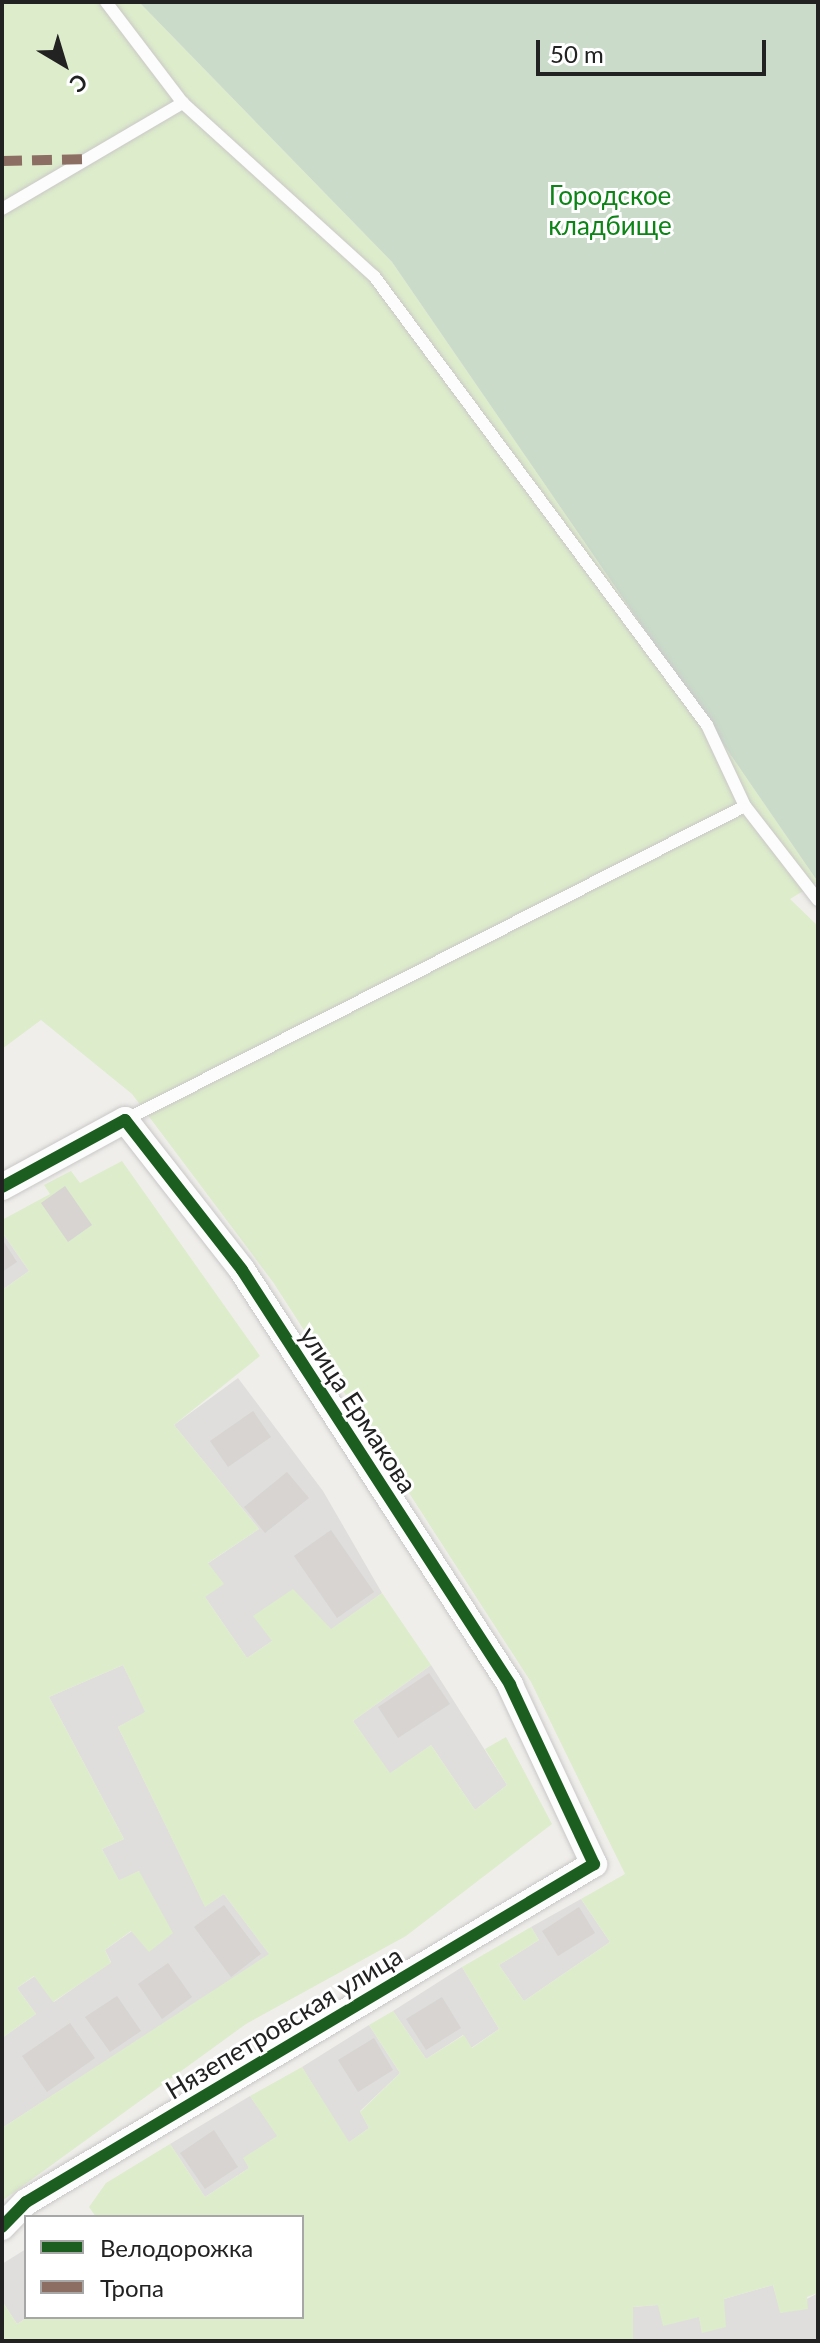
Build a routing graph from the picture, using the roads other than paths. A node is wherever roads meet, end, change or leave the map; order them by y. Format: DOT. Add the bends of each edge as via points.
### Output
graph roads {
  1 [pos="106,2"];
  2 [pos="183,103"];
  3 [pos="2,209"];
  4 [pos="745,806"];
  5 [pos="818,900"];
  6 [pos="125,1120"];
  7 [pos="2,1187"];
  8 [pos="594,1864"];
  9 [pos="2,2227"];
  1 -- 2 [label="lane"];
  2 -- 3 [label="lane"];
  2 -- 4 [label="lane" via="374,276 707,725"];
  4 -- 5 [label="lane"];
  4 -- 6 [label="lane"];
  6 -- 7 [label="street"];
  6 -- 8 [label="street, улица Ермакова" via="242,1270 510,1685"];
  8 -- 9 [label="street, Нязепетровская улица" via="26,2202"];
}
